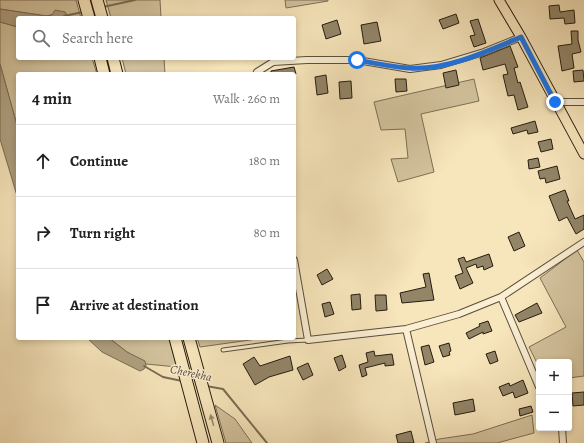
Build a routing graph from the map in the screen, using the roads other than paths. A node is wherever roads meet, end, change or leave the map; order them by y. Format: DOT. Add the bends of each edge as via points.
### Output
graph roads {
  1 [pos="84,0"];
  2 [pos="97,0"];
  3 [pos="499,0"];
  4 [pos="88,16"];
  5 [pos="101,16"];
  6 [pos="521,37"];
  7 [pos="100,60"];
  8 [pos="114,60"];
  9 [pos="104,72"];
  10 [pos="116,72"];
  11 [pos="257,72"];
  12 [pos="555,102"];
  13 [pos="584,102"];
  14 [pos="584,154"];
  15 [pos="584,242"];
  16 [pos="296,271"];
  17 [pos="501,297"];
  18 [pos="406,329"];
  19 [pos="176,340"];
  20 [pos="190,340"];
  21 [pos="308,340"];
  22 [pos="223,350"];
  23 [pos="536,380"];
  24 [pos="562,431"];
  25 [pos="203,443"];
  26 [pos="218,443"];
  27 [pos="433,443"];
  28 [pos="563,443"];
  1 -- 4 [label="highway"];
  2 -- 5 [label="highway"];
  3 -- 6 [label="main road"];
  6 -- 11 [label="street" via="441,65 410,69 357,60 307,60 273,62"];
  6 -- 12 [label="main road"];
  7 -- 9 [label="highway"];
  8 -- 10 [label="highway"];
  12 -- 13 [label="street"];
  12 -- 14 [label="main road"];
  15 -- 17 [label="street"];
  16 -- 21 [label="street"];
  17 -- 18 [label="street" via="459,314"];
  17 -- 23 [label="street"];
  18 -- 21 [label="street"];
  18 -- 27 [label="street"];
  19 -- 25 [label="highway"];
  26 -- 20 [label="highway, one-way"];
  21 -- 22 [label="lane"];
  24 -- 28 [label="street"];
}
